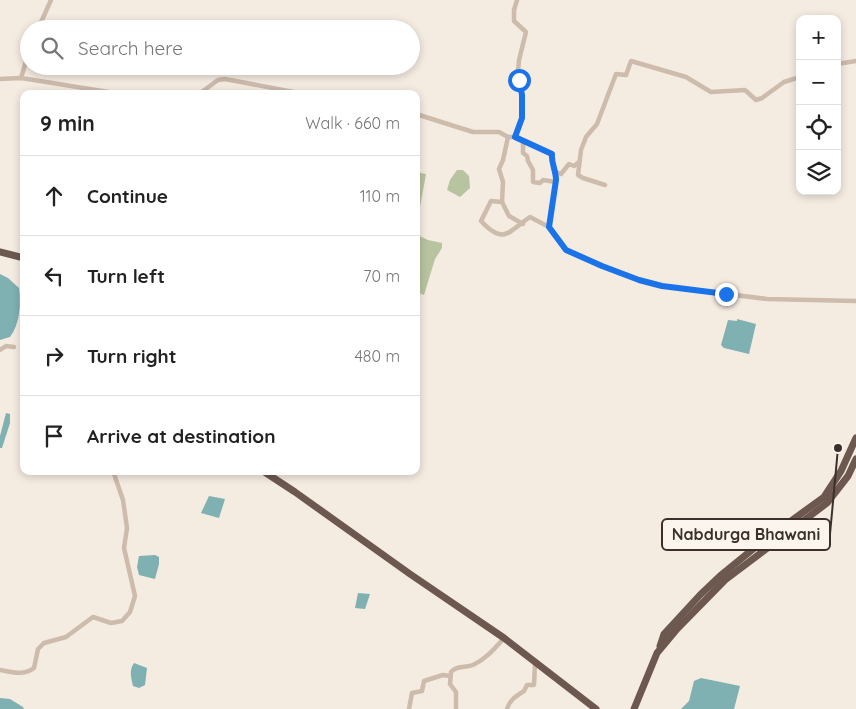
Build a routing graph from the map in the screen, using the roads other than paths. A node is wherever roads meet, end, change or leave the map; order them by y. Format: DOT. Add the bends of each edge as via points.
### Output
graph roads {
  1 [pos="51,0"];
  2 [pos="517,0"];
  3 [pos="42,20"];
  4 [pos="856,62"];
  5 [pos="841,64"];
  6 [pos="22,75"];
  7 [pos="0,78"];
  8 [pos="21,78"];
  9 [pos="796,78"];
  10 [pos="96,90"];
  11 [pos="204,90"];
  12 [pos="283,90"];
  13 [pos="420,115"];
  14 [pos="508,137"];
  15 [pos="515,137"];
  16 [pos="524,142"];
  17 [pos="580,158"];
  18 [pos="556,172"];
  19 [pos="556,182"];
  20 [pos="605,186"];
  21 [pos="502,202"];
  22 [pos="523,224"];
  23 [pos="549,227"];
  24 [pos="0,252"];
  25 [pos="20,257"];
  26 [pos="856,301"];
  27 [pos="14,347"];
  28 [pos="0,350"];
  29 [pos="856,438"];
  30 [pos="856,459"];
  31 [pos="115,475"];
  32 [pos="269,475"];
  33 [pos="799,520"];
  34 [pos="504,638"];
  35 [pos="535,664"];
  36 [pos="0,670"];
  37 [pos="450,676"];
  38 [pos="592,708"];
  39 [pos="409,709"];
  40 [pos="456,709"];
  41 [pos="507,709"];
  42 [pos="634,709"];
  1 -- 3 [label="street"];
  2 -- 15 [label="street" via="514,21 526,32 518,72 522,118"];
  4 -- 5 [label="street"];
  6 -- 8 [label="street"];
  7 -- 8 [label="street"];
  8 -- 10 [label="street"];
  9 -- 17 [label="street" via="756,100 745,90 710,92 686,78 631,61 626,75 616,74 598,124 580,150"];
  11 -- 12 [label="street" via="218,80 226,79"];
  13 -- 14 [label="street" via="473,132 499,132"];
  14 -- 15 [label="street"];
  14 -- 21 [label="street" via="499,169 503,182"];
  15 -- 16 [label="street"];
  16 -- 18 [label="street" via="552,154 551,164"];
  16 -- 19 [label="street" via="523,154 527,156 532,170 533,182"];
  17 -- 18 [label="street" via="576,166 568,164 561,174"];
  17 -- 20 [label="street" via="578,175"];
  18 -- 19 [label="street"];
  19 -- 23 [label="street"];
  21 -- 22 [label="street" via="508,216"];
  21 -- 22 [label="street" via="491,201 481,221 494,234 510,233"];
  22 -- 23 [label="street" via="530,218"];
  23 -- 26 [label="street" via="566,250 609,269 662,286 767,299"];
  24 -- 25 [label="highway"];
  27 -- 28 [label="street" via="6,346"];
  29 -- 33 [label="highway" via="824,497"];
  30 -- 33 [label="highway" via="848,476 827,503"];
  31 -- 36 [label="street" via="128,528 124,548 135,596 130,612 122,621 111,623 93,616 66,637 44,643 38,649 34,668 29,672"];
  32 -- 34 [label="highway"];
  33 -- 42 [label="highway" via="702,598 660,649"];
  34 -- 35 [label="highway"];
  34 -- 37 [label="street" via="482,659 468,667 454,668"];
  35 -- 38 [label="highway"];
  35 -- 41 [label="street" via="534,685 527,685 524,691 519,692"];
  37 -- 39 [label="street" via="426,680 422,691 412,693"];
  37 -- 40 [label="street" via="450,684 456,692"];
}
